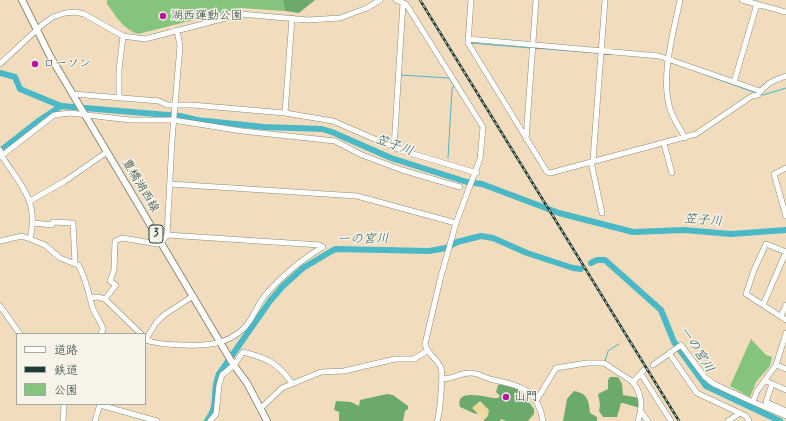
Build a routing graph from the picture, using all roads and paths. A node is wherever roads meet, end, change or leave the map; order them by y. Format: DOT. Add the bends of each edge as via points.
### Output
graph roads {
  1 [pos="22,0"];
  2 [pos="380,0"];
  3 [pos="396,0"];
  4 [pos="471,0"];
  5 [pos="536,0"];
  6 [pos="605,0"];
  7 [pos="680,0"];
  8 [pos="742,0"];
  9 [pos="403,3"];
  10 [pos="756,4"];
  11 [pos="786,12"];
  12 [pos="292,18"];
  13 [pos="36,30"];
  14 [pos="177,30"];
  15 [pos="123,36"];
  16 [pos="468,39"];
  17 [pos="534,45"];
  18 [pos="602,50"];
  19 [pos="669,59"];
  20 [pos="0,64"];
  21 [pos="786,76"];
  22 [pos="734,82"];
  23 [pos="759,92"];
  24 [pos="74,96"];
  25 [pos="119,98"];
  26 [pos="174,106"];
  27 [pos="84,113"];
  28 [pos="285,113"];
  29 [pos="174,120"];
  30 [pos="685,138"];
  31 [pos="526,140"];
  32 [pos="664,144"];
  33 [pos="394,148"];
  34 [pos="107,152"];
  35 [pos="1,154"];
  36 [pos="591,162"];
  37 [pos="786,168"];
  38 [pos="477,173"];
  39 [pos="672,173"];
  40 [pos="170,184"];
  41 [pos="460,187"];
  42 [pos="30,201"];
  43 [pos="602,213"];
  44 [pos="786,216"];
  45 [pos="34,223"];
  46 [pos="456,224"];
  47 [pos="167,235"];
  48 [pos="30,240"];
  49 [pos="0,241"];
  50 [pos="161,243"];
  51 [pos="786,252"];
  52 [pos="75,263"];
  53 [pos="193,296"];
  54 [pos="91,298"];
  55 [pos="105,299"];
  56 [pos="786,304"];
  57 [pos="763,305"];
  58 [pos="0,306"];
  59 [pos="784,318"];
  60 [pos="19,333"];
  61 [pos="101,333"];
  62 [pos="140,333"];
  63 [pos="786,333"];
  64 [pos="146,338"];
  65 [pos="146,340"];
  66 [pos="221,343"];
  67 [pos="784,346"];
  68 [pos="427,351"];
  69 [pos="669,353"];
  70 [pos="234,364"];
  71 [pos="653,365"];
  72 [pos="776,365"];
  73 [pos="786,369"];
  74 [pos="443,379"];
  75 [pos="766,381"];
  76 [pos="291,382"];
  77 [pos="633,382"];
  78 [pos="772,384"];
  79 [pos="786,390"];
  80 [pos="536,401"];
  81 [pos="753,402"];
  82 [pos="64,405"];
  83 [pos="100,405"];
  84 [pos="103,405"];
  85 [pos="260,409"];
  86 [pos="786,411"];
  87 [pos="641,412"];
  88 [pos="740,413"];
  89 [pos="786,416"];
  90 [pos="63,421"];
  91 [pos="95,421"];
  92 [pos="157,421"];
  93 [pos="210,421"];
  94 [pos="267,421"];
  95 [pos="437,421"];
  96 [pos="543,421"];
  97 [pos="638,421"];
  98 [pos="648,421"];
  99 [pos="671,421"];
  100 [pos="728,421"];
  101 [pos="749,421"];
  1 -- 13 [label="main road, 豊橋湖西線 / 3"];
  2 -- 12 [label="street" via="340,18 319,21"];
  3 -- 9 [label="street"];
  4 -- 16 [label="street"];
  5 -- 17 [label="street"];
  6 -- 18 [label="street"];
  7 -- 19 [label="street"];
  8 -- 10 [label="street"];
  9 -- 33 [label="street"];
  9 -- 38 [label="street" via="483,127"];
  10 -- 11 [label="street"];
  10 -- 22 [label="street"];
  12 -- 14 [label="street" via="241,14"];
  12 -- 28 [label="street"];
  13 -- 15 [label="street" via="53,17 76,12"];
  13 -- 20 [label="street"];
  13 -- 24 [label="main road, 豊橋湖西線 / 3"];
  14 -- 15 [label="street" via="145,39"];
  14 -- 26 [label="street" via="180,46"];
  15 -- 25 [label="street"];
  16 -- 17 [label="street"];
  16 -- 31 [label="street"];
  17 -- 18 [label="street"];
  17 -- 31 [label="street"];
  18 -- 19 [label="street"];
  18 -- 36 [label="street"];
  19 -- 22 [label="street"];
  19 -- 30 [label="street" via="668,104"];
  21 -- 23 [label="street" via="769,83"];
  22 -- 23 [label="street"];
  23 -- 30 [label="street" via="696,134"];
  24 -- 25 [label="street"];
  24 -- 27 [label="main road, 豊橋湖西線 / 3"];
  25 -- 26 [label="street" via="159,101"];
  26 -- 28 [label="street" via="192,105"];
  26 -- 29 [label="street"];
  27 -- 29 [label="street" via="130,120"];
  27 -- 34 [label="main road, 豊橋湖西線 / 3"];
  27 -- 35 [label="street" via="54,115"];
  28 -- 33 [label="street" via="339,122"];
  29 -- 40 [label="street"];
  29 -- 41 [label="street" via="242,131 335,141 362,155 402,170"];
  30 -- 32 [label="street"];
  31 -- 36 [label="street" via="546,172"];
  32 -- 36 [label="street"];
  32 -- 39 [label="street"];
  33 -- 38 [label="street"];
  34 -- 42 [label="street"];
  34 -- 50 [label="main road, 豊橋湖西線 / 3"];
  35 -- 42 [label="street" via="26,190"];
  36 -- 43 [label="street"];
  37 -- 44 [label="street" via="774,174"];
  38 -- 46 [label="street"];
  40 -- 46 [label="street" via="357,196"];
  40 -- 47 [label="street"];
  42 -- 45 [label="street"];
  45 -- 48 [label="street"];
  45 -- 52 [label="street" via="52,226 53,222 73,223"];
  46 -- 68 [label="street" via="425,344"];
  47 -- 50 [label="street"];
  47 -- 66 [label="street" via="323,247 309,254 273,288 244,329"];
  48 -- 49 [label="street" via="22,236"];
  48 -- 52 [label="street" via="45,245 60,258"];
  50 -- 53 [label="main road, 豊橋湖西線 / 3"];
  50 -- 55 [label="street" via="149,244 122,238 115,241 114,270 110,281 116,285"];
  51 -- 57 [label="street"];
  51 -- 57 [label="street" via="766,244 754,270 746,294"];
  52 -- 54 [label="street" via="80,267"];
  53 -- 64 [label="street" via="164,315"];
  53 -- 66 [label="main road, 豊橋湖西線 / 3"];
  54 -- 55 [label="street"];
  54 -- 61 [label="street" via="92,308 103,329"];
  55 -- 62 [label="street"];
  56 -- 59 [label="street"];
  57 -- 59 [label="street"];
  58 -- 60 [label="street"];
  63 -- 67 [label="street"];
  65 -- 66 [label="street" via="204,346"];
  66 -- 70 [label="main road, 豊橋湖西線 / 3"];
  67 -- 72 [label="street"];
  68 -- 74 [label="street" via="436,359"];
  68 -- 76 [label="street" via="414,359 395,359 344,371 321,372"];
  69 -- 71 [label="street"];
  69 -- 81 [label="street" via="681,345 705,377 714,384"];
  69 -- 88 [label="street" via="697,392"];
  70 -- 76 [label="street" via="243,352 268,359 283,371"];
  70 -- 85 [label="main road, 豊橋湖西線 / 3"];
  70 -- 93 [label="street" via="222,375 216,414"];
  72 -- 73 [label="street"];
  72 -- 75 [label="street"];
  74 -- 80 [label="street" via="472,372 522,388"];
  74 -- 95 [label="street"];
  75 -- 78 [label="street"];
  75 -- 81 [label="street" via="757,391"];
  76 -- 85 [label="street"];
  77 -- 80 [label="street" via="604,363 558,368"];
  77 -- 87 [label="street" via="641,397"];
  77 -- 99 [label="street" via="642,372"];
  78 -- 79 [label="street"];
  78 -- 86 [label="street" via="766,402"];
  80 -- 96 [label="street"];
  81 -- 89 [label="street"];
  82 -- 90 [label="street"];
  83 -- 91 [label="street"];
  84 -- 92 [label="street"];
  85 -- 94 [label="main road, 豊橋湖西線 / 3"];
  87 -- 97 [label="street"];
  87 -- 98 [label="street"];
  88 -- 100 [label="street"];
  88 -- 101 [label="street"];
}
